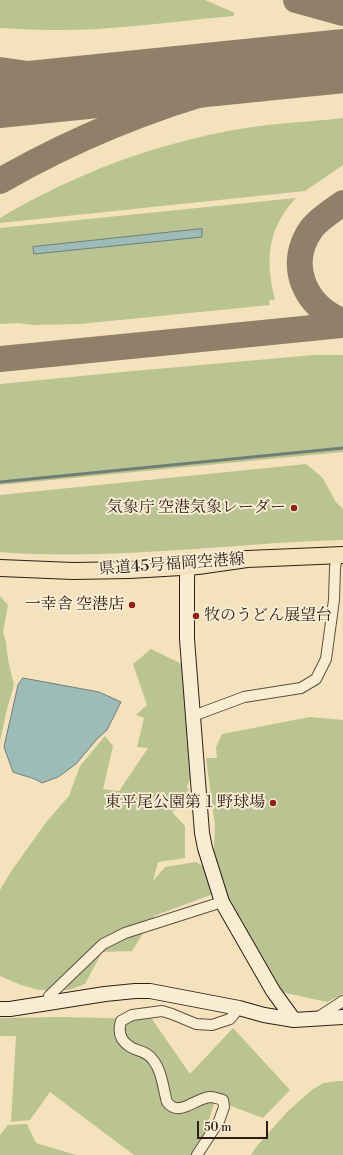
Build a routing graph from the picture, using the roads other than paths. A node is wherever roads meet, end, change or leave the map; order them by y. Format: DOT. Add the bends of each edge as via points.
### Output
graph roads {
  1 [pos="340,555"];
  2 [pos="188,566"];
  3 [pos="0,568"];
  4 [pos="193,716"];
  5 [pos="222,902"];
  6 [pos="343,1001"];
  7 [pos="50,1003"];
  8 [pos="239,1008"];
  9 [pos="0,1010"];
  10 [pos="343,1017"];
  11 [pos="315,1019"];
  12 [pos="294,1020"];
  13 [pos="197,1155"];
  1 -- 2 [label="main road, 県道45号福岡空港線"];
  1 -- 4 [label="street" via="335,568 334,600 326,658 316,680 301,688 244,697"];
  2 -- 3 [label="main road, 県道45号福岡空港線" via="72,571"];
  2 -- 4 [label="street" via="187,639"];
  4 -- 5 [label="street" via="202,833"];
  5 -- 7 [label="street" via="125,933 103,944 49,996"];
  5 -- 12 [label="street" via="273,991"];
  6 -- 11 [label="street"];
  7 -- 8 [label="street" via="105,994 150,991"];
  7 -- 9 [label="street"];
  8 -- 12 [label="street"];
  8 -- 13 [label="street" via="230,1019 212,1025 196,1024 162,1011 132,1015 121,1021 121,1037 129,1047 144,1052 153,1059 170,1106 183,1108 211,1097 223,1100 224,1107 219,1121"];
  10 -- 11 [label="street"];
  11 -- 12 [label="street"];
}
